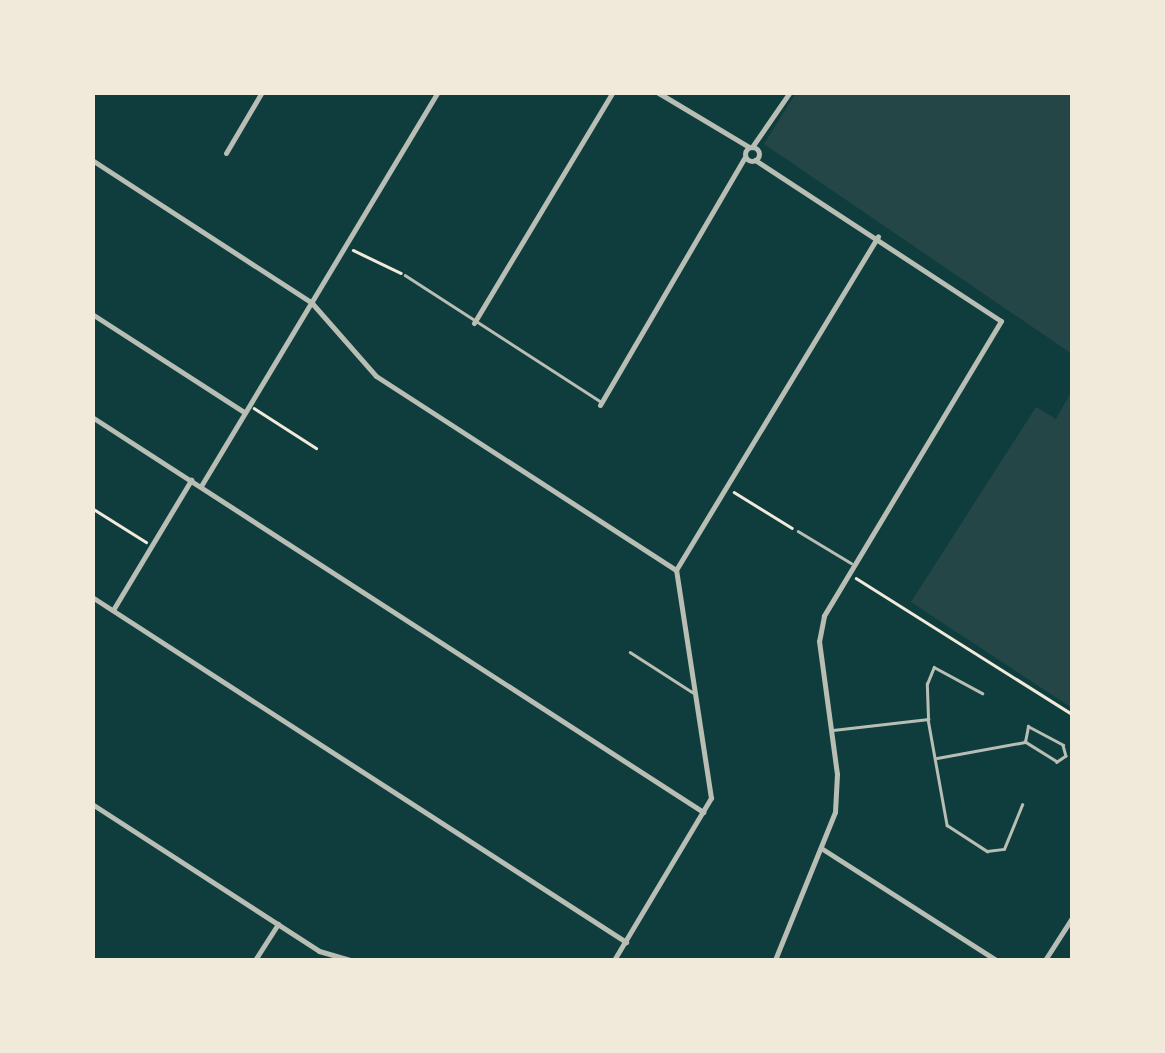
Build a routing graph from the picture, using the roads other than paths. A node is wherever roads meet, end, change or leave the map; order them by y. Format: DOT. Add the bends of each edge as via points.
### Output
graph roads {
  1 [pos="262,92"];
  2 [pos="438,92"];
  3 [pos="613,92"];
  4 [pos="657,92"];
  5 [pos="790,92"];
  6 [pos="764,134"];
  7 [pos="730,140"];
  8 [pos="751,147"];
  9 [pos="226,152"];
  10 [pos="745,156"];
  11 [pos="756,156"];
  12 [pos="92,160"];
  13 [pos="739,175"];
  14 [pos="878,236"];
  15 [pos="405,275"];
  16 [pos="311,302"];
  17 [pos="92,314"];
  18 [pos="475,322"];
  19 [pos="601,404"];
  20 [pos="244,412"];
  21 [pos="92,416"];
  22 [pos="190,480"];
  23 [pos="202,486"];
  24 [pos="798,531"];
  25 [pos="850,567"];
  26 [pos="676,570"];
  27 [pos="92,597"];
  28 [pos="112,610"];
  29 [pos="630,652"];
  30 [pos="694,693"];
  31 [pos="982,693"];
  32 [pos="928,719"];
  33 [pos="832,730"];
  34 [pos="1026,742"];
  35 [pos="936,758"];
  36 [pos="92,804"];
  37 [pos="1022,805"];
  38 [pos="704,812"];
  39 [pos="821,848"];
  40 [pos="1072,918"];
  41 [pos="278,924"];
  42 [pos="626,942"];
  43 [pos="255,960"];
  44 [pos="351,960"];
  45 [pos="614,960"];
  46 [pos="775,960"];
  47 [pos="996,960"];
  48 [pos="1045,960"];
  1 -- 9 [label="street"];
  2 -- 16 [label="street"];
  3 -- 18 [label="street"];
  4 -- 7 [label="street"];
  5 -- 6 [label="street"];
  6 -- 8 [label="street"];
  6 -- 11 [label="street"];
  7 -- 8 [label="street"];
  7 -- 10 [label="street"];
  8 -- 10 [label="street"];
  8 -- 11 [label="street"];
  10 -- 11 [label="street"];
  10 -- 13 [label="street"];
  11 -- 13 [label="street"];
  11 -- 14 [label="street"];
  12 -- 16 [label="street"];
  13 -- 19 [label="street"];
  14 -- 25 [label="street" via="1000,319"];
  14 -- 26 [label="street"];
  15 -- 18 [label="lane"];
  16 -- 20 [label="street"];
  16 -- 26 [label="street" via="376,376"];
  17 -- 20 [label="street"];
  18 -- 19 [label="lane"];
  20 -- 23 [label="street"];
  21 -- 22 [label="street"];
  22 -- 23 [label="street"];
  22 -- 28 [label="street"];
  23 -- 38 [label="street"];
  24 -- 25 [label="lane"];
  25 -- 33 [label="street" via="824,616 819,641"];
  26 -- 30 [label="street"];
  27 -- 28 [label="street"];
  28 -- 42 [label="street"];
  29 -- 30 [label="lane"];
  30 -- 38 [label="street" via="711,792"];
  31 -- 32 [label="lane" via="934,667 926,686"];
  32 -- 33 [label="lane"];
  32 -- 35 [label="lane"];
  33 -- 39 [label="street" via="834,812"];
  34 -- 34 [label="lane" via="1024,728 1037,728 1063,745 1066,756 1058,762"];
  34 -- 35 [label="lane"];
  35 -- 37 [label="lane" via="946,823 970,843 1000,852"];
  36 -- 41 [label="street"];
  38 -- 42 [label="street"];
  39 -- 46 [label="street"];
  39 -- 47 [label="street"];
  40 -- 48 [label="street"];
  41 -- 43 [label="street"];
  41 -- 44 [label="street" via="319,951"];
  42 -- 45 [label="street"];
}
